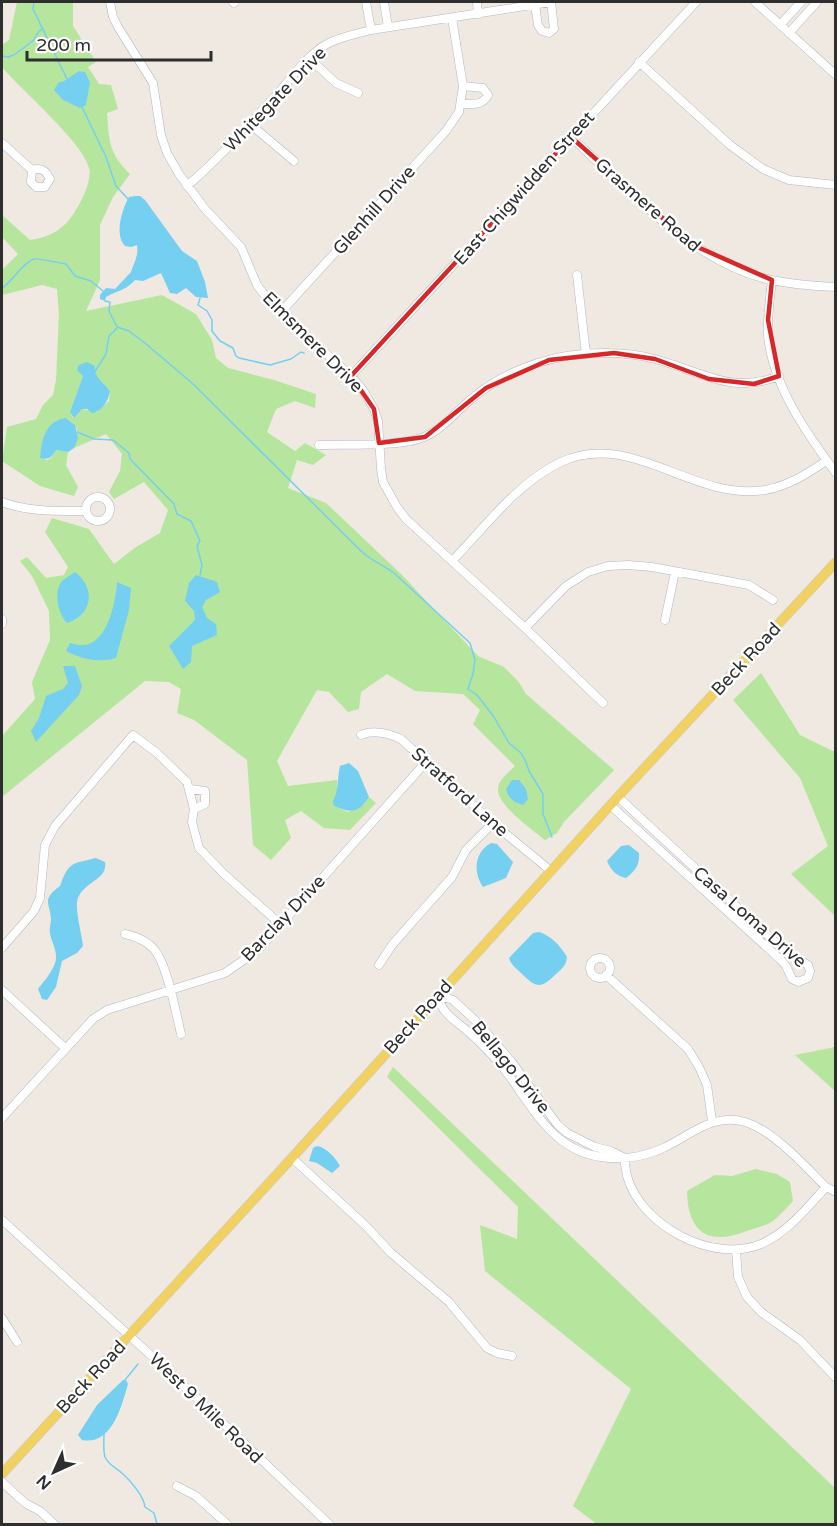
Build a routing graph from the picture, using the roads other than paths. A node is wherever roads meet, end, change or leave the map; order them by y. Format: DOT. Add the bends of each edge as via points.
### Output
graph roads {
  1 [pos="110,2"];
  2 [pos="366,2"];
  3 [pos="384,2"];
  4 [pos="477,2"];
  5 [pos="551,2"];
  6 [pos="696,2"];
  7 [pos="754,2"];
  8 [pos="801,2"];
  9 [pos="817,2"];
  10 [pos="535,5"];
  11 [pos="478,14"];
  12 [pos="452,18"];
  13 [pos="780,25"];
  14 [pos="388,27"];
  15 [pos="371,30"];
  16 [pos="789,33"];
  17 [pos="309,59"];
  18 [pos="639,62"];
  19 [pos="836,75"];
  20 [pos="463,86"];
  21 [pos="358,93"];
  22 [pos="462,104"];
  23 [pos="250,124"];
  24 [pos="571,137"];
  25 [pos="2,143"];
  26 [pos="294,161"];
  27 [pos="32,170"];
  28 [pos="836,185"];
  29 [pos="187,186"];
  30 [pos="578,275"];
  31 [pos="772,280"];
  32 [pos="836,286"];
  33 [pos="280,313"];
  34 [pos="586,354"];
  35 [pos="351,375"];
  36 [pos="779,376"];
  37 [pos="380,443"];
  38 [pos="319,445"];
  39 [pos="826,461"];
  40 [pos="836,473"];
  41 [pos="2,502"];
  42 [pos="86,511"];
  43 [pos="453,560"];
  44 [pos="836,562"];
  45 [pos="675,572"];
  46 [pos="773,600"];
  47 [pos="2,619"];
  48 [pos="665,620"];
  49 [pos="2,624"];
  50 [pos="525,628"];
  51 [pos="603,703"];
  52 [pos="361,735"];
  53 [pos="426,762"];
  54 [pos="190,789"];
  55 [pos="618,797"];
  56 [pos="610,805"];
  57 [pos="194,809"];
  58 [pos="493,822"];
  59 [pos="551,871"];
  60 [pos="280,924"];
  61 [pos="125,934"];
  62 [pos="2,948"];
  63 [pos="379,965"];
  64 [pos="606,975"];
  65 [pos="2,990"];
  66 [pos="170,991"];
  67 [pos="437,995"];
  68 [pos="181,1034"];
  69 [pos="65,1048"];
  70 [pos="2,1118"];
  71 [pos="712,1121"];
  72 [pos="292,1158"];
  73 [pos="624,1158"];
  74 [pos="826,1187"];
  75 [pos="836,1192"];
  76 [pos="2,1220"];
  77 [pos="736,1250"];
  78 [pos="2,1318"];
  79 [pos="129,1335"];
  80 [pos="17,1342"];
  81 [pos="512,1356"];
  82 [pos="836,1378"];
  83 [pos="2,1474"];
  84 [pos="2,1482"];
  85 [pos="177,1486"];
  86 [pos="54,1524"];
  87 [pos="227,1524"];
  88 [pos="329,1524"];
  1 -- 29 [label="street, Elmsmere Drive" via="118,27 149,75 164,144"];
  2 -- 15 [label="street"];
  3 -- 14 [label="street"];
  4 -- 11 [label="street"];
  5 -- 10 [label="street, Whitegate Drive"];
  5 -- 10 [label="street" via="554,29 549,33 538,25"];
  6 -- 18 [label="street, East Chigwidden Street"];
  7 -- 13 [label="street"];
  8 -- 13 [label="street"];
  9 -- 16 [label="street"];
  10 -- 11 [label="street, Whitegate Drive"];
  11 -- 12 [label="street, Whitegate Drive"];
  12 -- 14 [label="street, Whitegate Drive"];
  12 -- 20 [label="street, Glenhill Drive"];
  13 -- 16 [label="street"];
  14 -- 15 [label="street, Whitegate Drive"];
  15 -- 17 [label="street, Whitegate Drive" via="327,44"];
  16 -- 19 [label="street"];
  17 -- 21 [label="street" via="336,83"];
  17 -- 23 [label="street, Whitegate Drive"];
  18 -- 24 [label="street, East Chigwidden Street"];
  18 -- 28 [label="street" via="730,145 763,169 789,180"];
  20 -- 22 [label="street, Glenhill Drive"];
  20 -- 22 [label="street" via="483,88 488,95 478,104"];
  22 -- 33 [label="street, Glenhill Drive" via="446,132"];
  23 -- 26 [label="street"];
  23 -- 29 [label="street, Whitegate Drive"];
  24 -- 31 [label="street, Grasmere Road" via="693,245 744,272"];
  24 -- 35 [label="street, East Chigwidden Street"];
  25 -- 27 [label="street"];
  29 -- 33 [label="street, Elmsmere Drive" via="236,240 257,285"];
  30 -- 34 [label="street"];
  31 -- 32 [label="street, Grasmere Road"];
  31 -- 36 [label="street" via="768,337"];
  33 -- 35 [label="street, Elmsmere Drive"];
  34 -- 36 [label="street" via="614,353 655,359 709,379 736,384 754,384"];
  34 -- 37 [label="street" via="549,360 511,374 486,388 425,437"];
  35 -- 37 [label="street, Elmsmere Drive" via="374,409"];
  36 -- 39 [label="street"];
  37 -- 38 [label="street"];
  37 -- 43 [label="street, Elmsmere Drive" via="384,482 397,507"];
  39 -- 40 [label="street"];
  39 -- 43 [label="street" via="788,483 763,490 732,490 687,478 646,460 590,454 564,461 528,482"];
  41 -- 42 [label="street" via="37,510"];
  43 -- 50 [label="street, Elmsmere Drive"];
  44 -- 55 [label="main road, Beck Road"];
  45 -- 46 [label="street" via="749,585"];
  45 -- 48 [label="street"];
  45 -- 50 [label="street" via="628,565 588,572 566,586"];
  47 -- 49 [label="street"];
  50 -- 51 [label="street, Elmsmere Drive"];
  52 -- 53 [label="street, Stratford Lane" via="391,734"];
  53 -- 58 [label="street, Stratford Lane"];
  53 -- 60 [label="street, Barclay Drive"];
  54 -- 57 [label="street"];
  54 -- 57 [label="street" via="205,791 205,804"];
  54 -- 62 [label="street" via="176,770 133,735 55,826 45,845 37,904"];
  55 -- 56 [label="main road, Beck Road"];
  55 -- 56 [label="street, Casa Loma Drive" via="787,953 808,965 808,978 798,982 792,979 781,960"];
  56 -- 59 [label="main road, Beck Road"];
  57 -- 60 [label="street" via="192,822 199,848"];
  58 -- 59 [label="street, Stratford Lane"];
  58 -- 63 [label="street" via="466,850 452,877"];
  59 -- 67 [label="main road, Beck Road"];
  60 -- 66 [label="street, Barclay Drive" via="258,950 225,973"];
  61 -- 66 [label="street" via="137,937 159,957"];
  64 -- 71 [label="street" via="688,1049 707,1085"];
  65 -- 69 [label="street"];
  66 -- 68 [label="street"];
  66 -- 69 [label="street, Barclay Drive" via="107,1010"];
  67 -- 72 [label="main road, Beck Road"];
  67 -- 73 [label="street, Bellago Drive" via="453,1000 477,1023 567,1133"];
  67 -- 73 [label="street, Bellago Drive" via="444,1011 503,1068 562,1141 592,1156"];
  69 -- 70 [label="street, Barclay Drive"];
  71 -- 73 [label="street, Bellago Drive" via="661,1149"];
  71 -- 74 [label="street" via="744,1122 764,1130"];
  72 -- 79 [label="main road, Beck Road"];
  72 -- 81 [label="street" via="391,1253 449,1302 487,1348"];
  73 -- 77 [label="street" via="627,1178 636,1195 657,1219 687,1241"];
  74 -- 75 [label="street"];
  74 -- 77 [label="street" via="780,1234 759,1245"];
  76 -- 79 [label="street, West 9 Mile Road"];
  77 -- 82 [label="street" via="738,1277 747,1297 800,1340"];
  78 -- 80 [label="street"];
  79 -- 83 [label="main road, Beck Road"];
  79 -- 88 [label="street, West 9 Mile Road"];
  84 -- 86 [label="street"];
  85 -- 87 [label="street" via="196,1496"];
}
